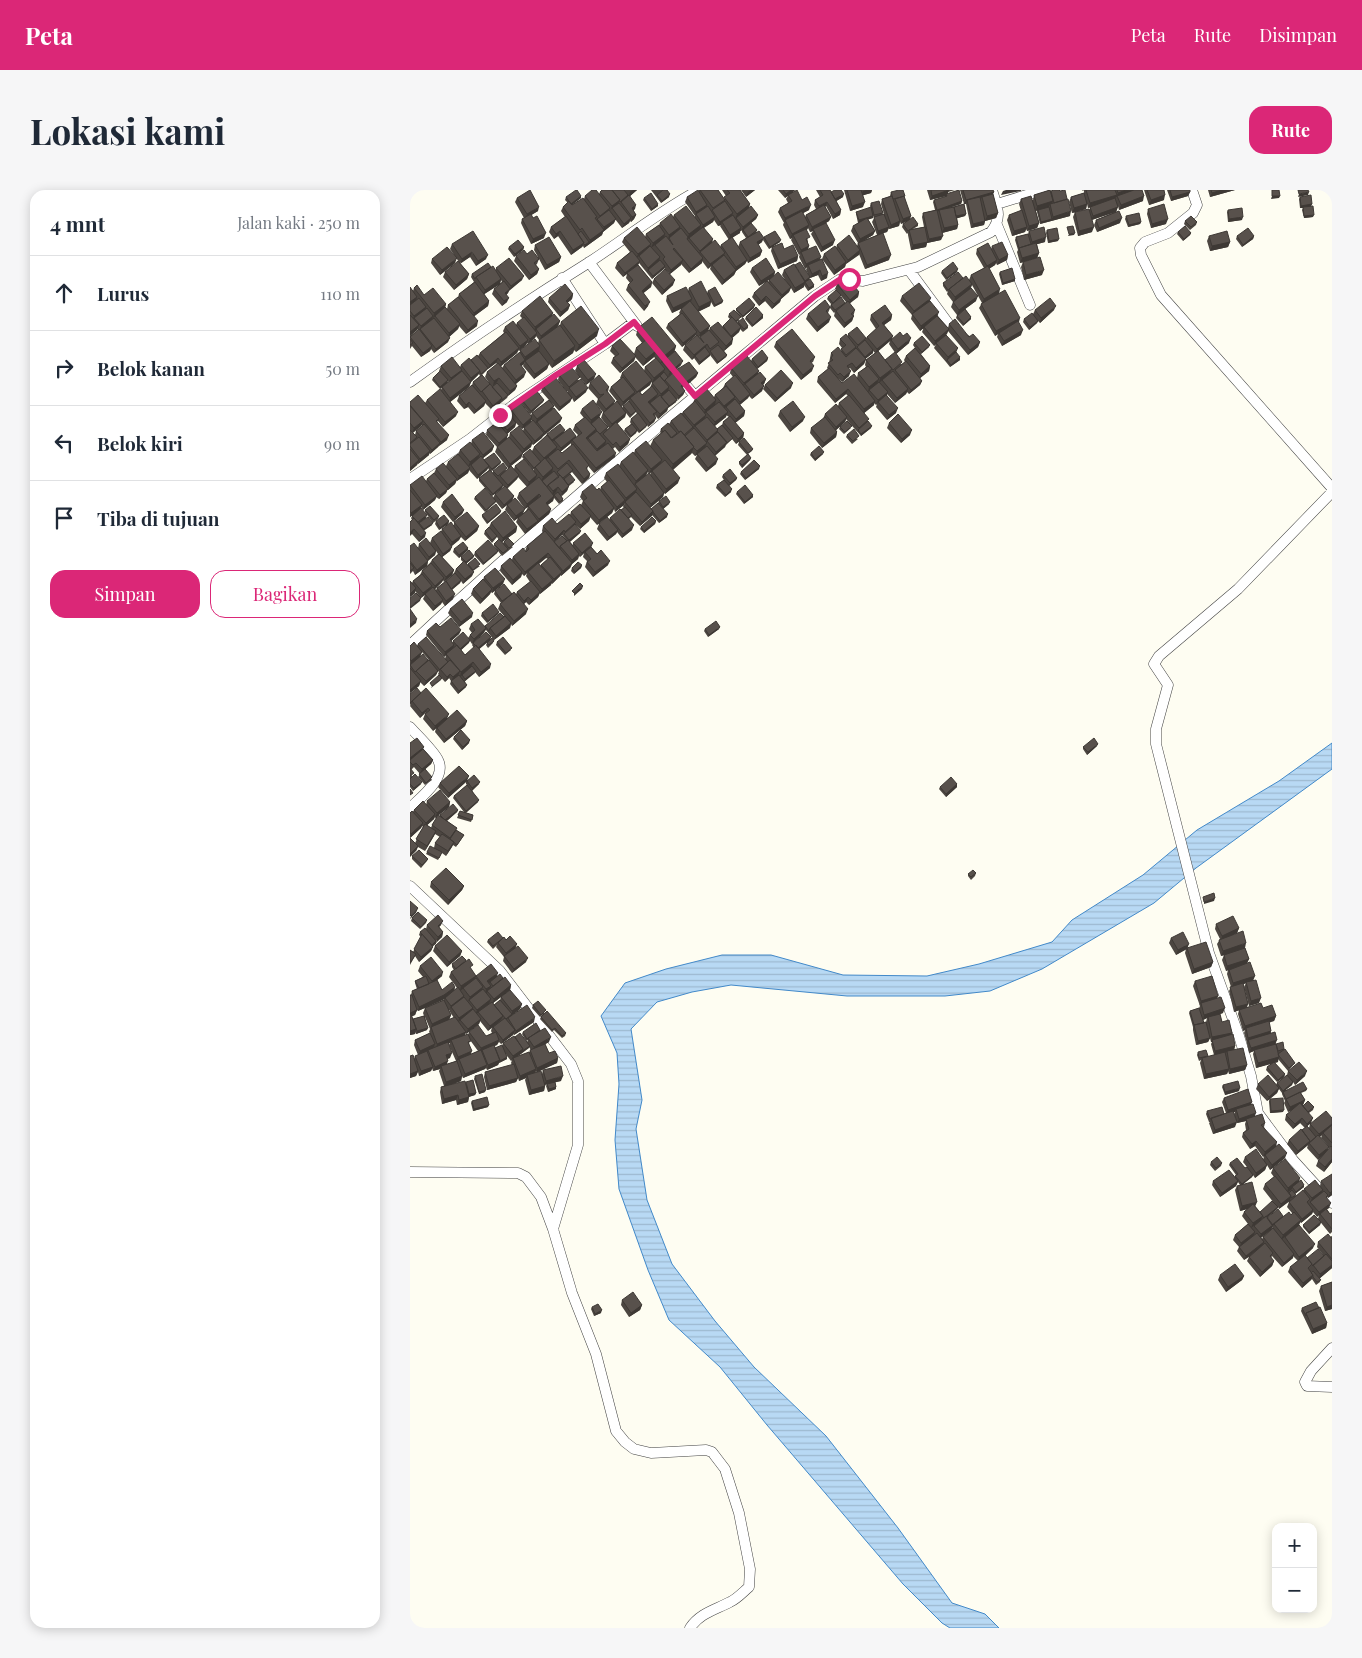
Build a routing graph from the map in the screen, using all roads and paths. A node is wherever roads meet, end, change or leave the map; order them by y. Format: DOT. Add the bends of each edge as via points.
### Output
graph roads {
  1 [pos="699,190"];
  2 [pos="992,190"];
  3 [pos="1043,190"];
  4 [pos="1192,190"];
  5 [pos="996,204"];
  6 [pos="997,225"];
  7 [pos="589,262"];
  8 [pos="909,270"];
  9 [pos="562,278"];
  10 [pos="1030,305"];
  11 [pos="634,322"];
  12 [pos="948,323"];
  13 [pos="643,333"];
  14 [pos="605,344"];
  15 [pos="672,367"];
  16 [pos="410,382"];
  17 [pos="695,396"];
  18 [pos="410,479"];
  19 [pos="1332,490"];
  20 [pos="410,645"];
  21 [pos="410,727"];
  22 [pos="410,808"];
  23 [pos="410,886"];
  24 [pos="410,1172"];
  25 [pos="1332,1203"];
  26 [pos="553,1229"];
  27 [pos="1332,1348"];
  28 [pos="1332,1387"];
  29 [pos="690,1628"];
  1 -- 7 [label="street"];
  2 -- 5 [label="street"];
  3 -- 5 [label="street"];
  4 -- 19 [label="street" via="1197,205 1193,213 1168,234 1145,242 1140,248 1140,255 1161,295"];
  5 -- 6 [label="street" via="999,211"];
  6 -- 8 [label="street" via="982,237"];
  6 -- 10 [label="street"];
  7 -- 9 [label="street"];
  7 -- 11 [label="street"];
  8 -- 12 [label="street"];
  8 -- 17 [label="street" via="863,281 845,279 829,286"];
  9 -- 14 [label="street"];
  9 -- 16 [label="street"];
  11 -- 13 [label="street"];
  11 -- 14 [label="street"];
  14 -- 18 [label="street"];
  15 -- 17 [label="street"];
  17 -- 20 [label="street" via="590,484"];
  19 -- 25 [label="street" via="1238,589 1155,660 1156,668 1168,685 1155,736 1209,953 1239,1036 1258,1113 1293,1160"];
  21 -- 22 [label="street" via="438,759 440,769 437,779"];
  23 -- 26 [label="street" via="500,971 571,1064 578,1080 578,1145"];
  24 -- 26 [label="street" via="518,1173 526,1177 541,1196"];
  26 -- 29 [label="street" via="572,1293 596,1354 616,1431 634,1448 651,1453 712,1452 725,1469 739,1513 750,1586 732,1602 702,1615"];
  27 -- 28 [label="street" via="1305,1382 1307,1386"];
}
